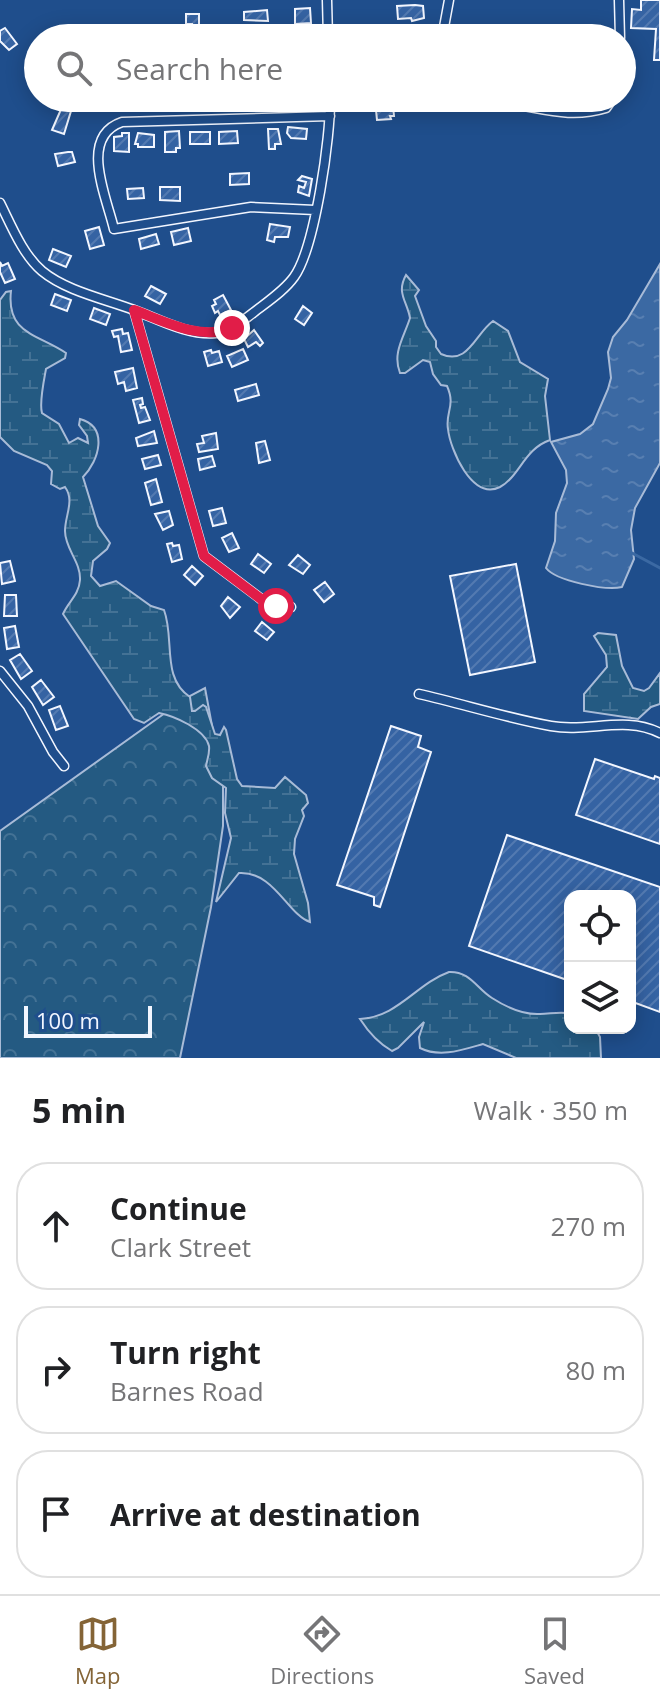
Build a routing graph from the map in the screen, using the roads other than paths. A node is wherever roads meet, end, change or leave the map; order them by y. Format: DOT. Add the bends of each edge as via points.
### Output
graph roads {
  1 [pos="327,0"];
  2 [pos="449,0"];
  3 [pos="619,0"];
  4 [pos="328,24"];
  5 [pos="445,24"];
  6 [pos="620,24"];
  7 [pos="330,112"];
  8 [pos="552,112"];
  9 [pos="593,112"];
  10 [pos="330,116"];
  11 [pos="0,203"];
  12 [pos="315,210"];
  13 [pos="134,310"];
  14 [pos="291,607"];
  15 [pos="0,671"];
  16 [pos="419,694"];
  17 [pos="660,733"];
  18 [pos="64,766"];
  1 -- 4 [label="street"];
  2 -- 5 [label="street"];
  3 -- 6 [label="street"];
  7 -- 10 [label="street"];
  8 -- 9 [label="street"];
  10 -- 12 [label="street"];
  10 -- 12 [label="street" via="117,123 97,150 114,229 251,207"];
  11 -- 13 [label="street" via="40,270"];
  12 -- 13 [label="street" via="294,278 232,328 197,332"];
  13 -- 14 [label="street" via="204,556 261,599"];
  15 -- 18 [label="street"];
  16 -- 17 [label="street" via="553,727 624,724"];
}
